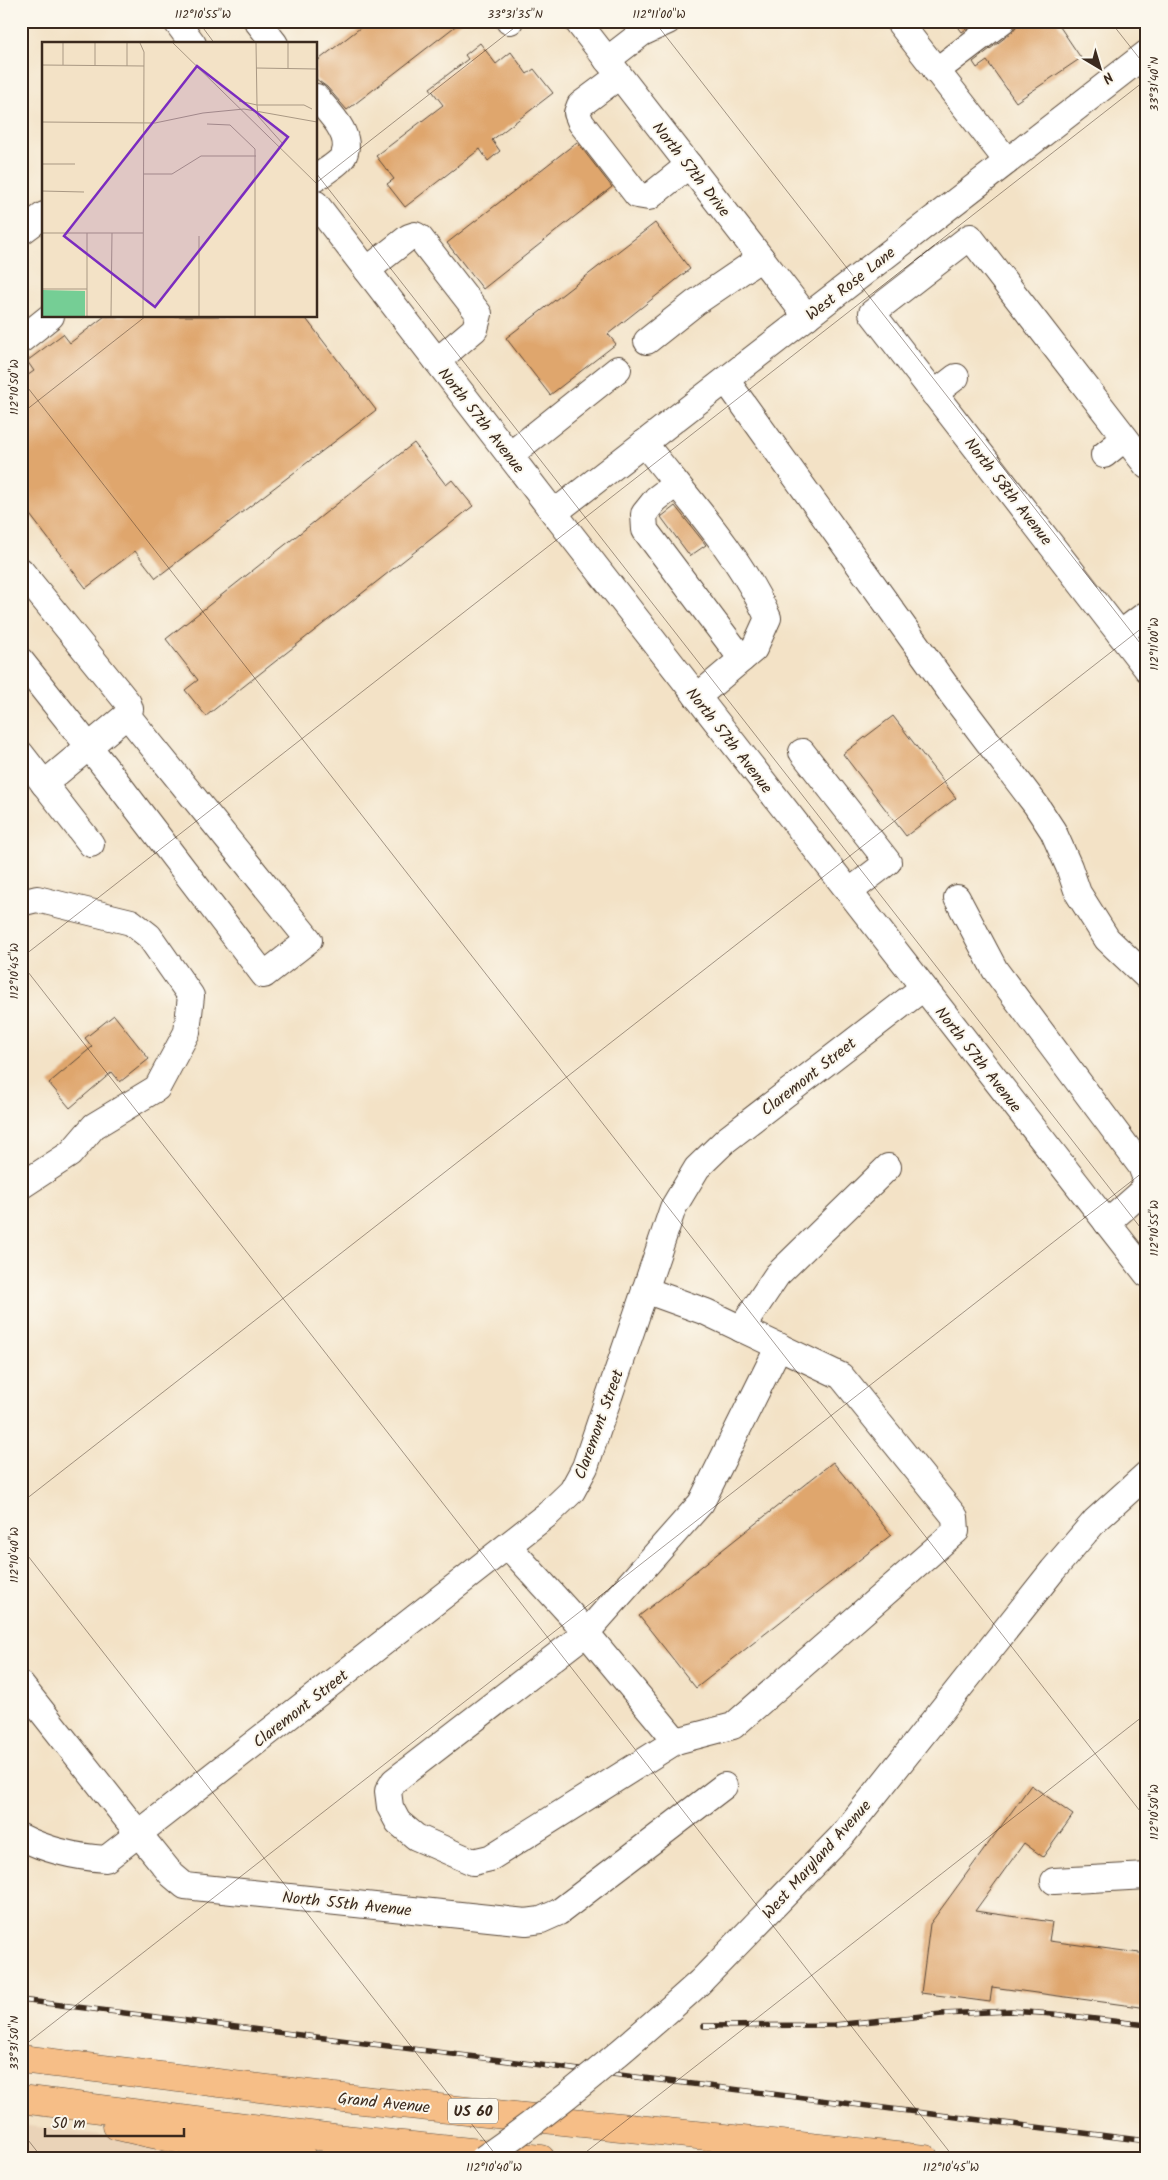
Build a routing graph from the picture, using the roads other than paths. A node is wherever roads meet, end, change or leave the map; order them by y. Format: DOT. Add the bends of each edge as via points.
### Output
graph roads {
  1 [pos="176,21"];
  2 [pos="257,21"];
  3 [pos="577,21"];
  4 [pos="668,21"];
  5 [pos="898,21"];
  6 [pos="1002,21"];
  7 [pos="192,42"];
  8 [pos="273,42"];
  9 [pos="1147,53"];
  10 [pos="613,68"];
  11 [pos="936,71"];
  12 [pos="318,100"];
  13 [pos="1007,161"];
  14 [pos="689,165"];
  15 [pos="318,176"];
  16 [pos="318,207"];
  17 [pos="42,216"];
  18 [pos="21,232"];
  19 [pos="761,258"];
  20 [pos="367,270"];
  21 [pos="807,317"];
  22 [pos="48,318"];
  23 [pos="21,340"];
  24 [pos="647,341"];
  25 [pos="437,361"];
  26 [pos="618,368"];
  27 [pos="956,378"];
  28 [pos="726,380"];
  29 [pos="934,394"];
  30 [pos="1125,438"];
  31 [pos="644,443"];
  32 [pos="510,455"];
  33 [pos="1104,455"];
  34 [pos="1147,466"];
  35 [pos="676,484"];
  36 [pos="554,513"];
  37 [pos="21,571"];
  38 [pos="1145,615"];
  39 [pos="1120,634"];
  40 [pos="742,659"];
  41 [pos="21,661"];
  42 [pos="1147,669"];
  43 [pos="697,697"];
  44 [pos="127,715"];
  45 [pos="88,748"];
  46 [pos="802,752"];
  47 [pos="21,754"];
  48 [pos="44,784"];
  49 [pos="91,844"];
  50 [pos="849,892"];
  51 [pos="957,898"];
  52 [pos="21,903"];
  53 [pos="1147,977"];
  54 [pos="923,988"];
  55 [pos="888,1168"];
  56 [pos="21,1186"];
  57 [pos="1144,1195"];
  58 [pos="1107,1223"];
  59 [pos="1147,1274"];
  60 [pos="645,1290"];
  61 [pos="741,1329"];
  62 [pos="779,1346"];
  63 [pos="1147,1474"];
  64 [pos="508,1546"];
  65 [pos="586,1633"];
  66 [pos="21,1685"];
  67 [pos="676,1741"];
  68 [pos="724,1786"];
  69 [pos="138,1834"];
  70 [pos="21,1837"];
  71 [pos="1147,1876"];
  72 [pos="1054,1881"];
  73 [pos="21,2059"];
  74 [pos="21,2100"];
  75 [pos="220,2154"];
  76 [pos="303,2159"];
  77 [pos="483,2159"];
  78 [pos="541,2159"];
  79 [pos="926,2159"];
  1 -- 7 [label="street"];
  2 -- 8 [label="street"];
  3 -- 10 [label="street, North 57th Drive"];
  4 -- 10 [label="street" via="642,33"];
  5 -- 11 [label="street"];
  6 -- 11 [label="street"];
  9 -- 13 [label="street, West Rose Lane"];
  10 -- 14 [label="street, North 57th Drive"];
  10 -- 14 [label="street" via="577,113 637,196 649,196"];
  11 -- 13 [label="street"];
  12 -- 15 [label="street" via="347,141 344,156"];
  13 -- 21 [label="street, West Rose Lane"];
  14 -- 19 [label="street, North 57th Drive"];
  16 -- 20 [label="street, North 57th Avenue"];
  17 -- 18 [label="street"];
  19 -- 21 [label="street, North 57th Drive"];
  19 -- 24 [label="street" via="695,302"];
  20 -- 25 [label="street, North 57th Avenue"];
  20 -- 25 [label="street" via="415,235 479,314 475,329"];
  21 -- 28 [label="street, West Rose Lane"];
  22 -- 23 [label="street"];
  25 -- 32 [label="street, North 57th Avenue"];
  26 -- 32 [label="street"];
  27 -- 29 [label="street"];
  28 -- 31 [label="street, West Rose Lane"];
  28 -- 53 [label="street" via="954,697 1036,805 1053,831 1078,893 1107,939"];
  29 -- 30 [label="street, North 58th Avenue" via="872,313 970,237"];
  29 -- 39 [label="street, North 58th Avenue"];
  30 -- 33 [label="street"];
  30 -- 34 [label="street"];
  31 -- 35 [label="street"];
  31 -- 36 [label="street, West Rose Lane"];
  32 -- 36 [label="street, North 57th Avenue"];
  35 -- 40 [label="street" via="732,556 757,594 768,618 754,649"];
  35 -- 40 [label="street" via="656,499 644,514 645,530"];
  36 -- 43 [label="street, North 57th Avenue"];
  37 -- 44 [label="street" via="128,703"];
  38 -- 39 [label="street"];
  39 -- 42 [label="street, North 58th Avenue"];
  40 -- 43 [label="street"];
  41 -- 45 [label="street"];
  43 -- 50 [label="street, North 57th Avenue"];
  44 -- 45 [label="street"];
  44 -- 45 [label="street" via="310,940 264,975 110,772"];
  45 -- 48 [label="street"];
  46 -- 50 [label="street" via="888,862"];
  47 -- 48 [label="street"];
  48 -- 49 [label="street"];
  50 -- 54 [label="street, North 57th Avenue"];
  51 -- 57 [label="street" via="995,970 1141,1166 1146,1179"];
  52 -- 56 [label="street" via="37,899 131,922 149,936 191,996 187,1032 157,1088 94,1126 70,1154"];
  54 -- 58 [label="street, North 57th Avenue"];
  54 -- 60 [label="street, Claremont Street" via="726,1140 698,1168 673,1208"];
  55 -- 61 [label="street" via="777,1274"];
  57 -- 58 [label="street"];
  58 -- 59 [label="street, North 57th Avenue"];
  60 -- 61 [label="street" via="706,1312"];
  60 -- 64 [label="street, Claremont Street" via="585,1467 572,1491"];
  61 -- 62 [label="street"];
  62 -- 65 [label="street" via="701,1503"];
  62 -- 67 [label="street" via="841,1376 956,1517 956,1531 733,1726"];
  63 -- 77 [label="street, West Maryland Avenue, bridge" via="1096,1521 1053,1570 832,1847 700,1982 640,2036 536,2121"];
  64 -- 65 [label="street"];
  64 -- 69 [label="street, Claremont Street"];
  65 -- 67 [label="street"];
  65 -- 67 [label="street" via="394,1781 388,1791 390,1807 398,1822 416,1838 473,1862 490,1858"];
  66 -- 69 [label="street, North 55th Avenue"];
  68 -- 69 [label="street, North 55th Avenue" via="559,1912 542,1920 526,1922 185,1886"];
  69 -- 70 [label="street, Claremont Street" via="106,1859 79,1857"];
  71 -- 72 [label="street"];
  73 -- 79 [label="highway, Grand Avenue / US 60"];
  74 -- 75 [label="highway"];
  74 -- 78 [label="highway"];
  75 -- 76 [label="highway"];
}
